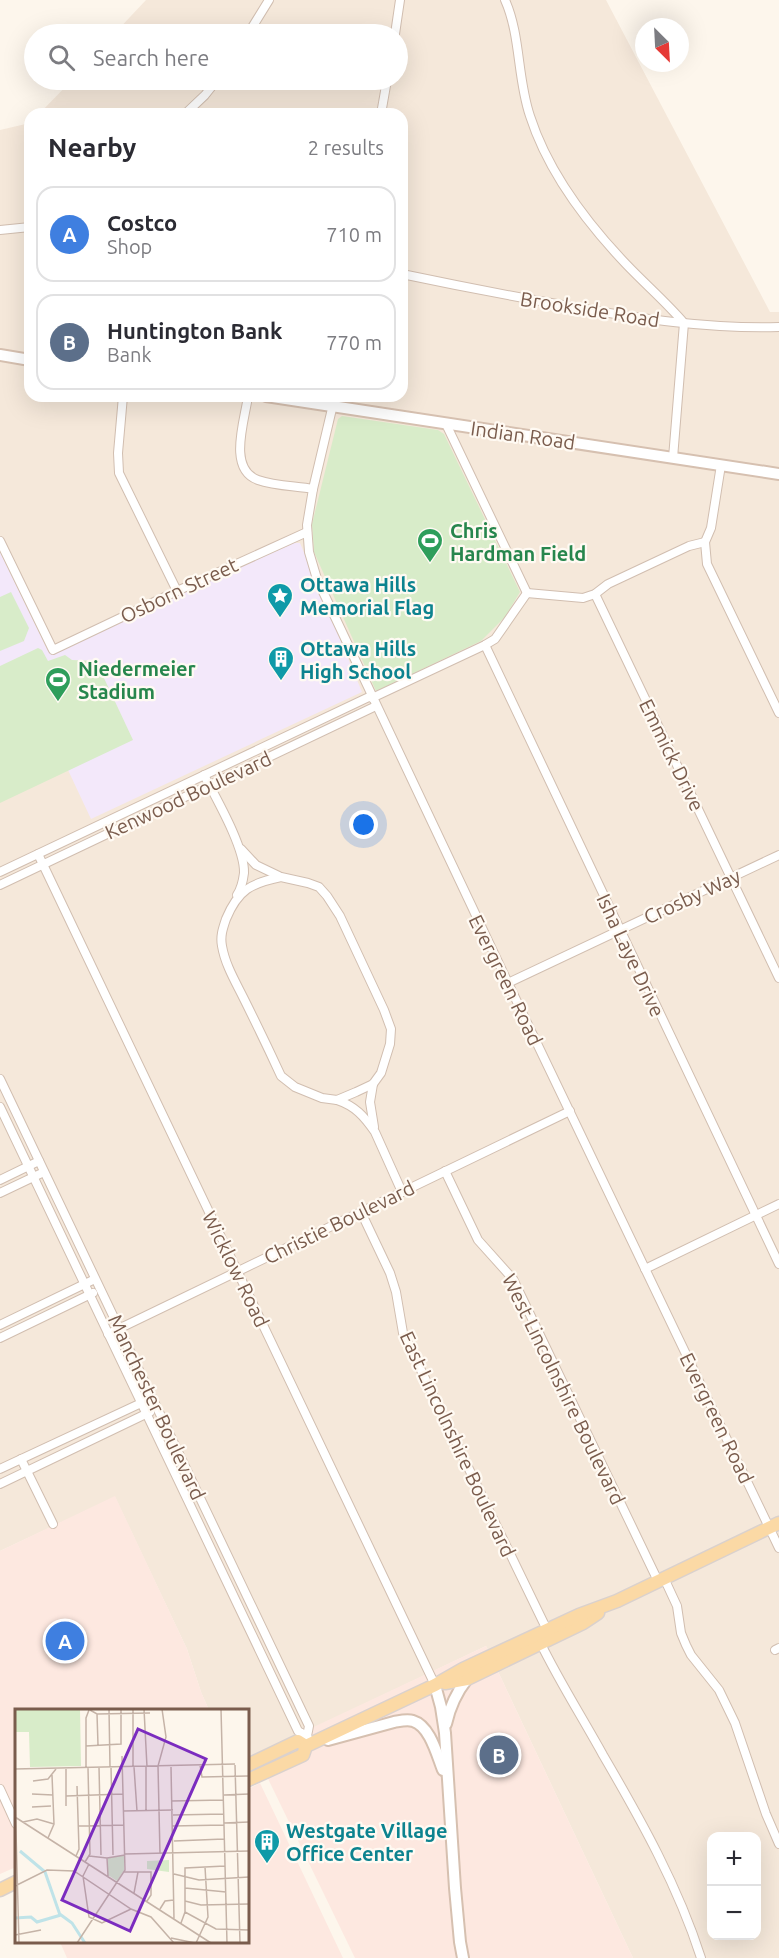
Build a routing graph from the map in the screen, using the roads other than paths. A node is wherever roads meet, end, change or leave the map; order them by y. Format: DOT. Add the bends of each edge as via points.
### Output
graph roads {
  1 [pos="269,0"];
  2 [pos="400,0"];
  3 [pos="506,0"];
  4 [pos="254,24"];
  5 [pos="396,24"];
  6 [pos="209,90"];
  7 [pos="385,90"];
  8 [pos="191,108"];
  9 [pos="382,108"];
  10 [pos="24,228"];
  11 [pos="0,230"];
  12 [pos="408,275"];
  13 [pos="684,323"];
  14 [pos="779,327"];
  15 [pos="0,355"];
  16 [pos="24,359"];
  17 [pos="122,402"];
  18 [pos="248,402"];
  19 [pos="334,402"];
  20 [pos="339,402"];
  21 [pos="446,424"];
  22 [pos="673,458"];
  23 [pos="721,465"];
  24 [pos="779,474"];
  25 [pos="313,489"];
  26 [pos="307,532"];
  27 [pos="0,541"];
  28 [pos="705,542"];
  29 [pos="177,591"];
  30 [pos="527,593"];
  31 [pos="595,594"];
  32 [pos="485,645"];
  33 [pos="373,700"];
  34 [pos="779,713"];
  35 [pos="204,775"];
  36 [pos="209,785"];
  37 [pos="238,846"];
  38 [pos="38,854"];
  39 [pos="779,855"];
  40 [pos="43,864"];
  41 [pos="0,872"];
  42 [pos="281,877"];
  43 [pos="731,878"];
  44 [pos="0,885"];
  45 [pos="236,899"];
  46 [pos="619,930"];
  47 [pos="779,978"];
  48 [pos="508,983"];
  49 [pos="0,1079"];
  50 [pos="373,1084"];
  51 [pos="337,1100"];
  52 [pos="0,1107"];
  53 [pos="570,1111"];
  54 [pos="375,1132"];
  55 [pos="39,1161"];
  56 [pos="28,1167"];
  57 [pos="44,1172"];
  58 [pos="446,1172"];
  59 [pos="33,1177"];
  60 [pos="0,1180"];
  61 [pos="402,1192"];
  62 [pos="0,1193"];
  63 [pos="779,1204"];
  64 [pos="361,1212"];
  65 [pos="756,1215"];
  66 [pos="779,1263"];
  67 [pos="645,1269"];
  68 [pos="237,1272"];
  69 [pos="95,1279"];
  70 [pos="85,1284"];
  71 [pos="100,1290"];
  72 [pos="90,1295"];
  73 [pos="0,1325"];
  74 [pos="119,1329"];
  75 [pos="108,1334"];
  76 [pos="0,1338"];
  77 [pos="152,1398"];
  78 [pos="141,1403"];
  79 [pos="157,1409"];
  80 [pos="147,1413"];
  81 [pos="21,1459"];
  82 [pos="0,1469"];
  83 [pos="27,1471"];
  84 [pos="0,1484"];
  85 [pos="53,1524"];
  86 [pos="774,1525"];
  87 [pos="779,1548"];
  88 [pos="661,1579"];
  89 [pos="544,1636"];
  90 [pos="467,1678"];
  91 [pos="435,1685"];
  92 [pos="445,1733"];
  93 [pos="308,1742"];
  94 [pos="249,1765"];
  95 [pos="249,1780"];
  96 [pos="447,1780"];
  97 [pos="0,1789"];
  98 [pos="15,1822"];
  99 [pos="779,1845"];
  100 [pos="15,1882"];
  101 [pos="0,1890"];
  102 [pos="463,1958"];
  103 [pos="701,1958"];
  1 -- 4 [label="street"];
  2 -- 5 [label="street"];
  3 -- 13 [label="street" via="522,89 538,139 551,164 594,227"];
  6 -- 8 [label="street"];
  7 -- 9 [label="street"];
  10 -- 11 [label="street"];
  12 -- 13 [label="street, Brookside Road"];
  13 -- 14 [label="street, Brookside Road"];
  13 -- 22 [label="street"];
  15 -- 16 [label="street"];
  17 -- 29 [label="street" via="119,473"];
  18 -- 25 [label="street" via="239,454 246,473 259,480"];
  19 -- 25 [label="street, Evergreen Road"];
  20 -- 21 [label="street, Indian Road"];
  21 -- 22 [label="street, Indian Road"];
  21 -- 30 [label="street"];
  22 -- 23 [label="street, Indian Road"];
  23 -- 24 [label="street, Indian Road"];
  23 -- 28 [label="street" via="711,528"];
  25 -- 26 [label="street, Evergreen Road"];
  26 -- 29 [label="street, Osborn Street"];
  26 -- 33 [label="street, Evergreen Road" via="317,579"];
  27 -- 29 [label="street, Osborn Street" via="53,651"];
  28 -- 31 [label="street" via="618,579"];
  28 -- 34 [label="street" via="707,564"];
  30 -- 31 [label="street" via="583,598"];
  30 -- 32 [label="street" via="495,639"];
  31 -- 43 [label="street, Emmick Drive"];
  32 -- 33 [label="street"];
  32 -- 46 [label="street, Isha Laye Drive"];
  33 -- 35 [label="street, Kenwood Boulevard"];
  33 -- 36 [label="street, Kenwood Boulevard"];
  33 -- 48 [label="street, Evergreen Road"];
  35 -- 36 [label="street"];
  35 -- 38 [label="street, Kenwood Boulevard"];
  36 -- 37 [label="street"];
  36 -- 40 [label="street, Kenwood Boulevard"];
  37 -- 42 [label="street" via="256,865"];
  37 -- 45 [label="street" via="244,873"];
  38 -- 40 [label="street, Wicklow Road"];
  38 -- 41 [label="street, Kenwood Boulevard"];
  39 -- 43 [label="street, Crosby Way"];
  40 -- 44 [label="street, Kenwood Boulevard"];
  40 -- 68 [label="street, Wicklow Road"];
  42 -- 45 [label="street" via="244,890"];
  42 -- 50 [label="street" via="308,883 327,896 384,1010 391,1029 390,1044 381,1073"];
  43 -- 46 [label="street, Crosby Way"];
  43 -- 47 [label="street, Emmick Drive"];
  45 -- 51 [label="street" via="223,927 222,946 281,1076 308,1094"];
  46 -- 48 [label="street, Crosby Way"];
  46 -- 65 [label="street, Isha Laye Drive"];
  48 -- 53 [label="street, Evergreen Road"];
  49 -- 55 [label="street, Manchester Boulevard"];
  50 -- 51 [label="street"];
  50 -- 54 [label="street" via="370,1102"];
  51 -- 54 [label="street" via="356,1109"];
  52 -- 56 [label="street, Manchester Boulevard"];
  53 -- 58 [label="street, Christie Boulevard"];
  53 -- 67 [label="street, Evergreen Road"];
  54 -- 61 [label="street"];
  55 -- 56 [label="street"];
  55 -- 57 [label="street, Manchester Boulevard"];
  56 -- 59 [label="street, Manchester Boulevard"];
  56 -- 60 [label="street"];
  57 -- 59 [label="street"];
  57 -- 69 [label="street, Manchester Boulevard"];
  58 -- 61 [label="street, Christie Boulevard"];
  58 -- 88 [label="street, West Lincolnshire Boulevard" via="478,1240 513,1280"];
  59 -- 62 [label="street"];
  59 -- 70 [label="street, Manchester Boulevard"];
  61 -- 64 [label="street, Christie Boulevard"];
  63 -- 65 [label="street"];
  64 -- 68 [label="street, Christie Boulevard"];
  64 -- 89 [label="street, East Lincolnshire Boulevard" via="390,1273 403,1333"];
  65 -- 66 [label="street, Isha Laye Drive"];
  65 -- 67 [label="street"];
  67 -- 86 [label="street, Evergreen Road"];
  68 -- 74 [label="street, Christie Boulevard"];
  68 -- 91 [label="street, Wicklow Road"];
  69 -- 70 [label="street"];
  69 -- 71 [label="street, Manchester Boulevard"];
  70 -- 72 [label="street, Manchester Boulevard"];
  70 -- 73 [label="street"];
  71 -- 72 [label="street"];
  71 -- 74 [label="street, Manchester Boulevard"];
  72 -- 75 [label="street, Manchester Boulevard"];
  72 -- 76 [label="street"];
  74 -- 75 [label="street, Christie Boulevard"];
  74 -- 77 [label="street, Manchester Boulevard"];
  75 -- 78 [label="street, Manchester Boulevard"];
  77 -- 78 [label="street"];
  77 -- 79 [label="street, Manchester Boulevard"];
  78 -- 80 [label="street, Manchester Boulevard"];
  78 -- 81 [label="street"];
  79 -- 80 [label="street"];
  79 -- 93 [label="street, Manchester Boulevard" via="309,1726"];
  80 -- 83 [label="street"];
  80 -- 93 [label="street, Manchester Boulevard" via="298,1731"];
  81 -- 82 [label="street"];
  81 -- 83 [label="street"];
  83 -- 84 [label="street"];
  83 -- 85 [label="street"];
  86 -- 87 [label="street, Evergreen Road"];
  86 -- 88 [label="main road"];
  88 -- 89 [label="main road" via="617,1600 583,1623"];
  88 -- 99 [label="street, West Lincolnshire Boulevard" via="677,1606 681,1633 691,1655 716,1685 735,1722"];
  89 -- 90 [label="main road"];
  89 -- 91 [label="main road" via="463,1669"];
  89 -- 103 [label="street, East Lincolnshire Boulevard" via="556,1675 666,1868"];
  90 -- 91 [label="main road"];
  90 -- 92 [label="street" via="448,1711"];
  91 -- 92 [label="street"];
  91 -- 93 [label="main road"];
  92 -- 96 [label="street"];
  93 -- 94 [label="main road" via="298,1741"];
  93 -- 95 [label="main road" via="303,1755"];
  93 -- 96 [label="street" via="413,1721 427,1733"];
  96 -- 102 [label="street"];
  97 -- 98 [label="street"];
  100 -- 101 [label="main road"];
}
